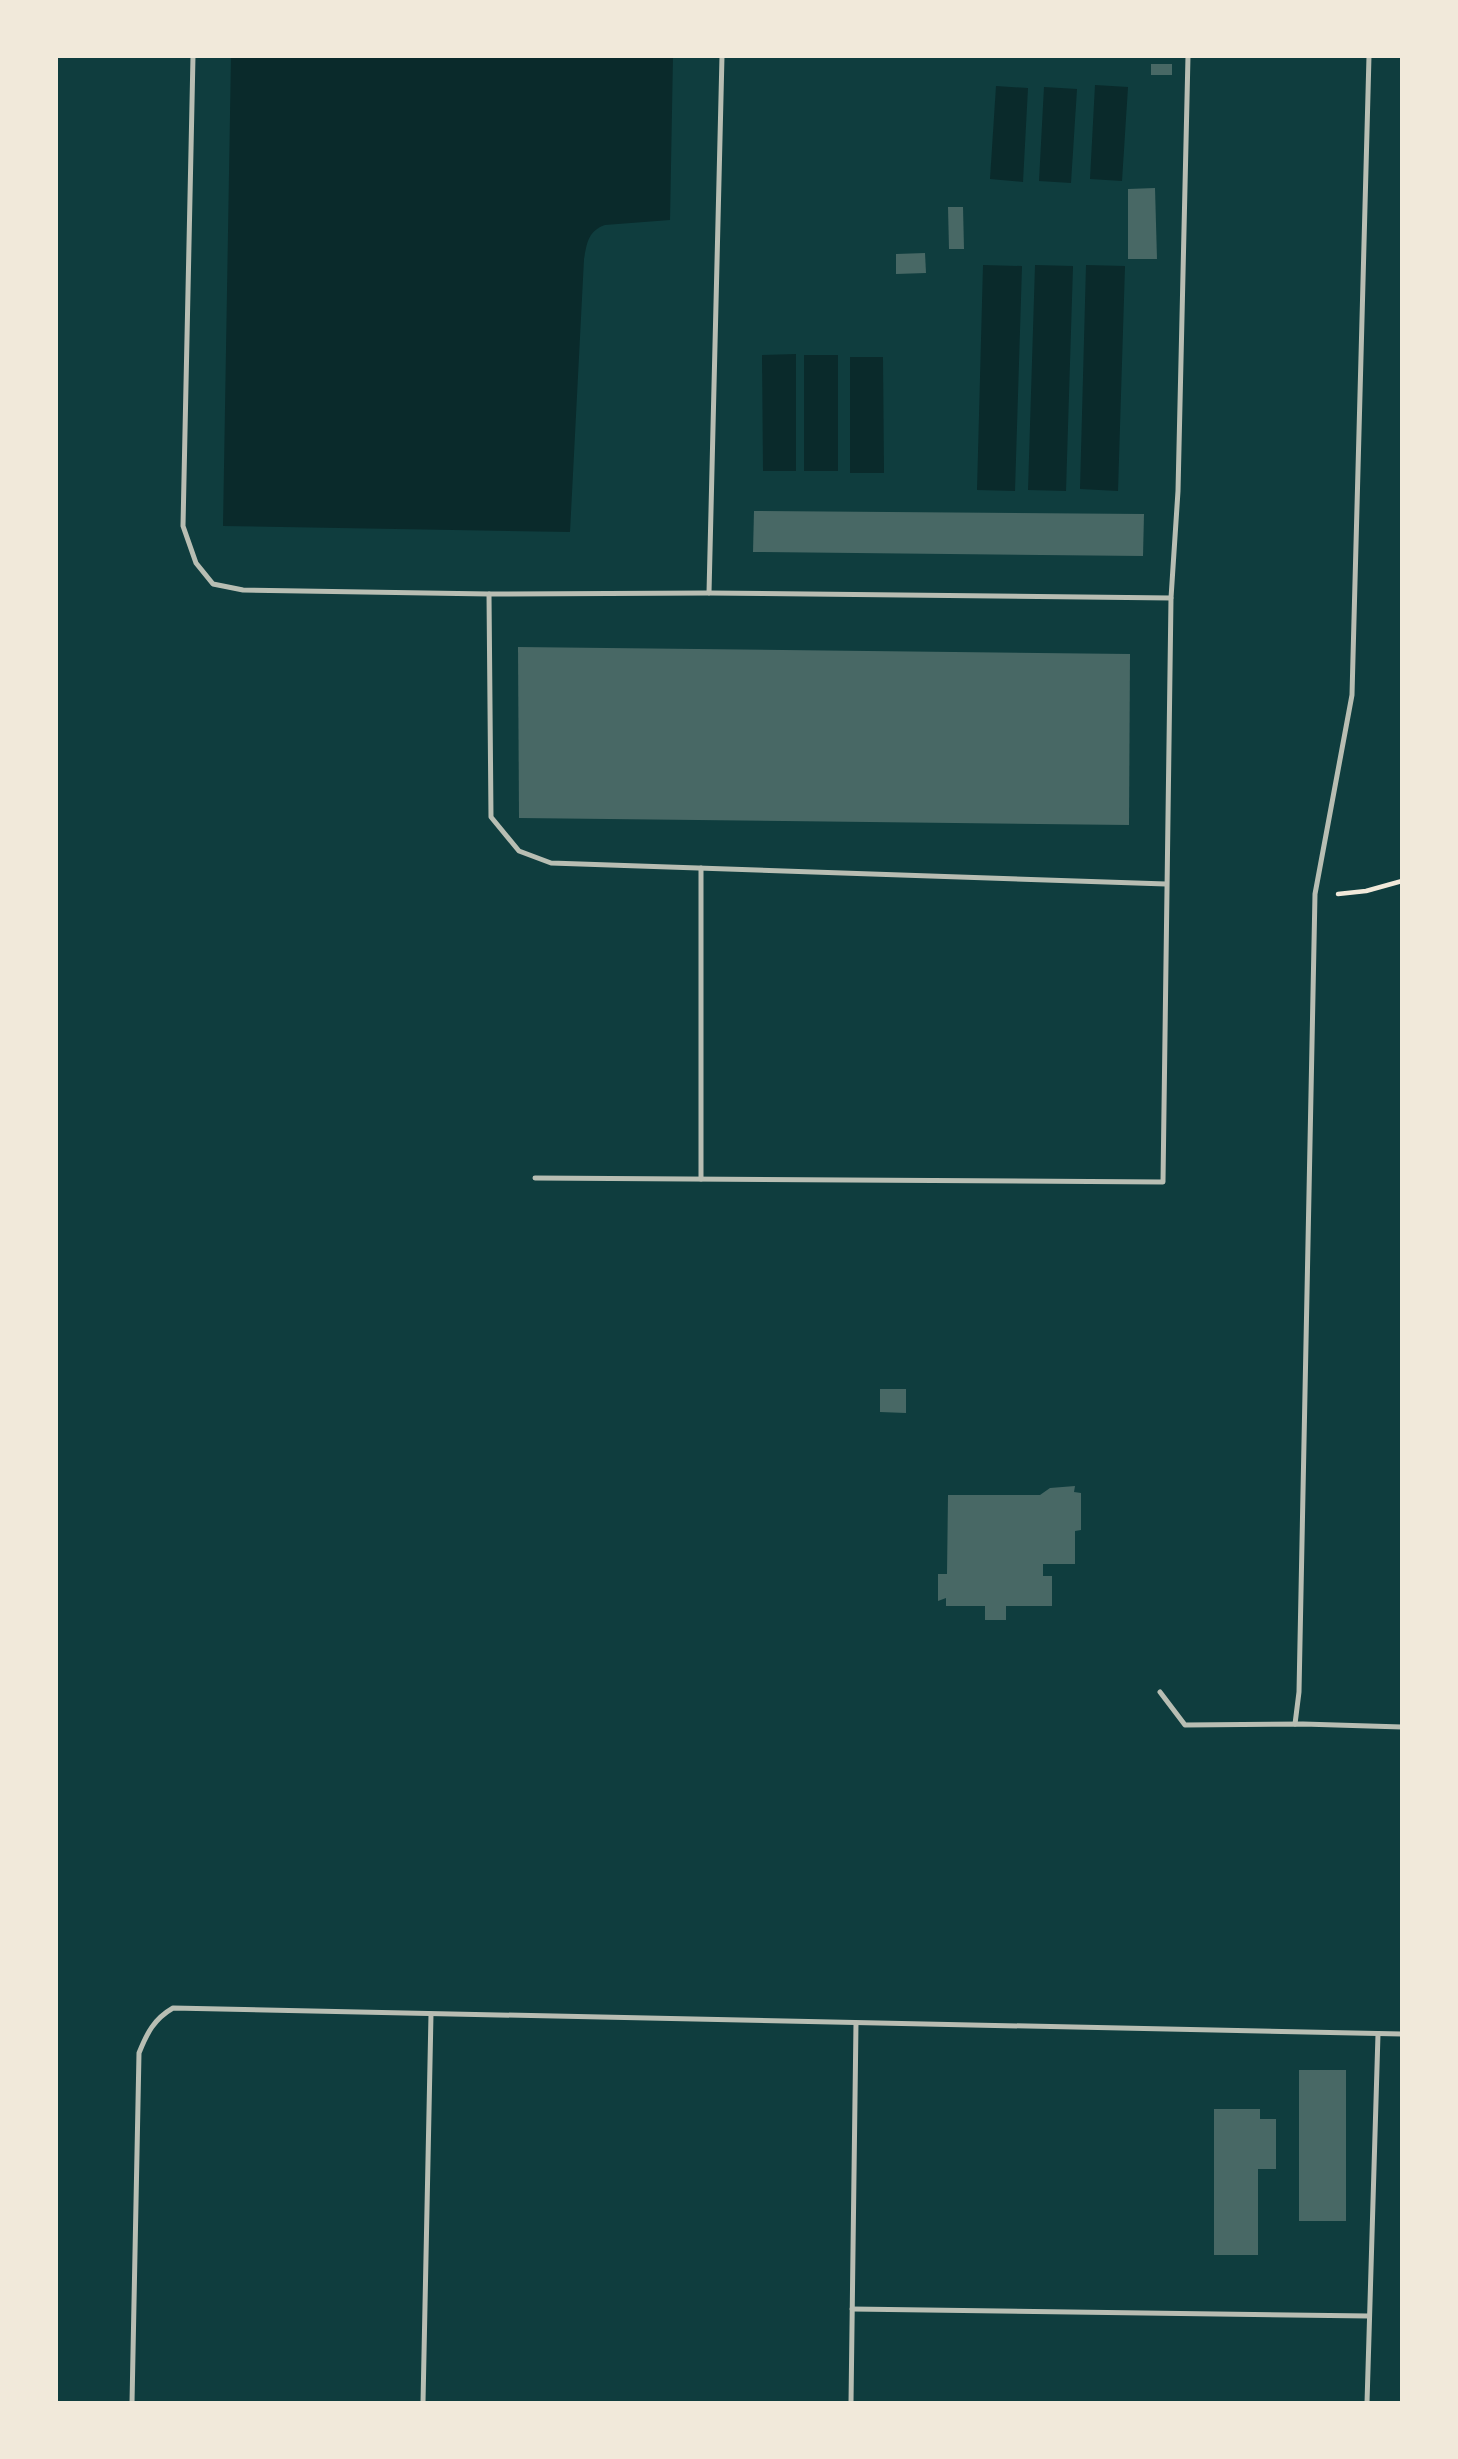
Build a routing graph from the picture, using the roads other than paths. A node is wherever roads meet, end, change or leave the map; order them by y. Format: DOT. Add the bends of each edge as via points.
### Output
graph roads {
  1 [pos="193,56"];
  2 [pos="722,56"];
  3 [pos="1188,56"];
  4 [pos="1369,56"];
  5 [pos="709,593"];
  6 [pos="489,594"];
  7 [pos="1171,598"];
  8 [pos="701,868"];
  9 [pos="1166,884"];
  10 [pos="535,1178"];
  11 [pos="701,1179"];
  12 [pos="1160,1692"];
  13 [pos="1295,1724"];
  14 [pos="1402,1727"];
  15 [pos="431,2014"];
  16 [pos="856,2023"];
  17 [pos="1378,2034"];
  18 [pos="1402,2034"];
  19 [pos="852,2309"];
  20 [pos="1369,2316"];
  21 [pos="132,2403"];
  22 [pos="423,2403"];
  23 [pos="851,2403"];
  24 [pos="1367,2403"];
  1 -- 6 [label="lane" via="183,526 196,563 213,584 243,590"];
  2 -- 5 [label="lane"];
  3 -- 7 [label="lane" via="1178,491"];
  4 -- 13 [label="lane" via="1352,695 1315,894"];
  5 -- 6 [label="lane"];
  5 -- 7 [label="lane"];
  6 -- 8 [label="lane" via="491,817 519,851 551,863"];
  7 -- 9 [label="lane"];
  8 -- 9 [label="lane"];
  8 -- 11 [label="lane"];
  9 -- 11 [label="lane" via="1163,1182"];
  10 -- 11 [label="lane"];
  12 -- 13 [label="lane" via="1185,1725"];
  13 -- 14 [label="lane"];
  15 -- 16 [label="lane"];
  15 -- 21 [label="lane" via="186,2007 159,2016 139,2053"];
  15 -- 22 [label="lane"];
  16 -- 17 [label="lane"];
  16 -- 19 [label="lane"];
  17 -- 18 [label="lane"];
  17 -- 20 [label="lane"];
  19 -- 20 [label="lane"];
  19 -- 23 [label="lane"];
  20 -- 24 [label="lane"];
}
